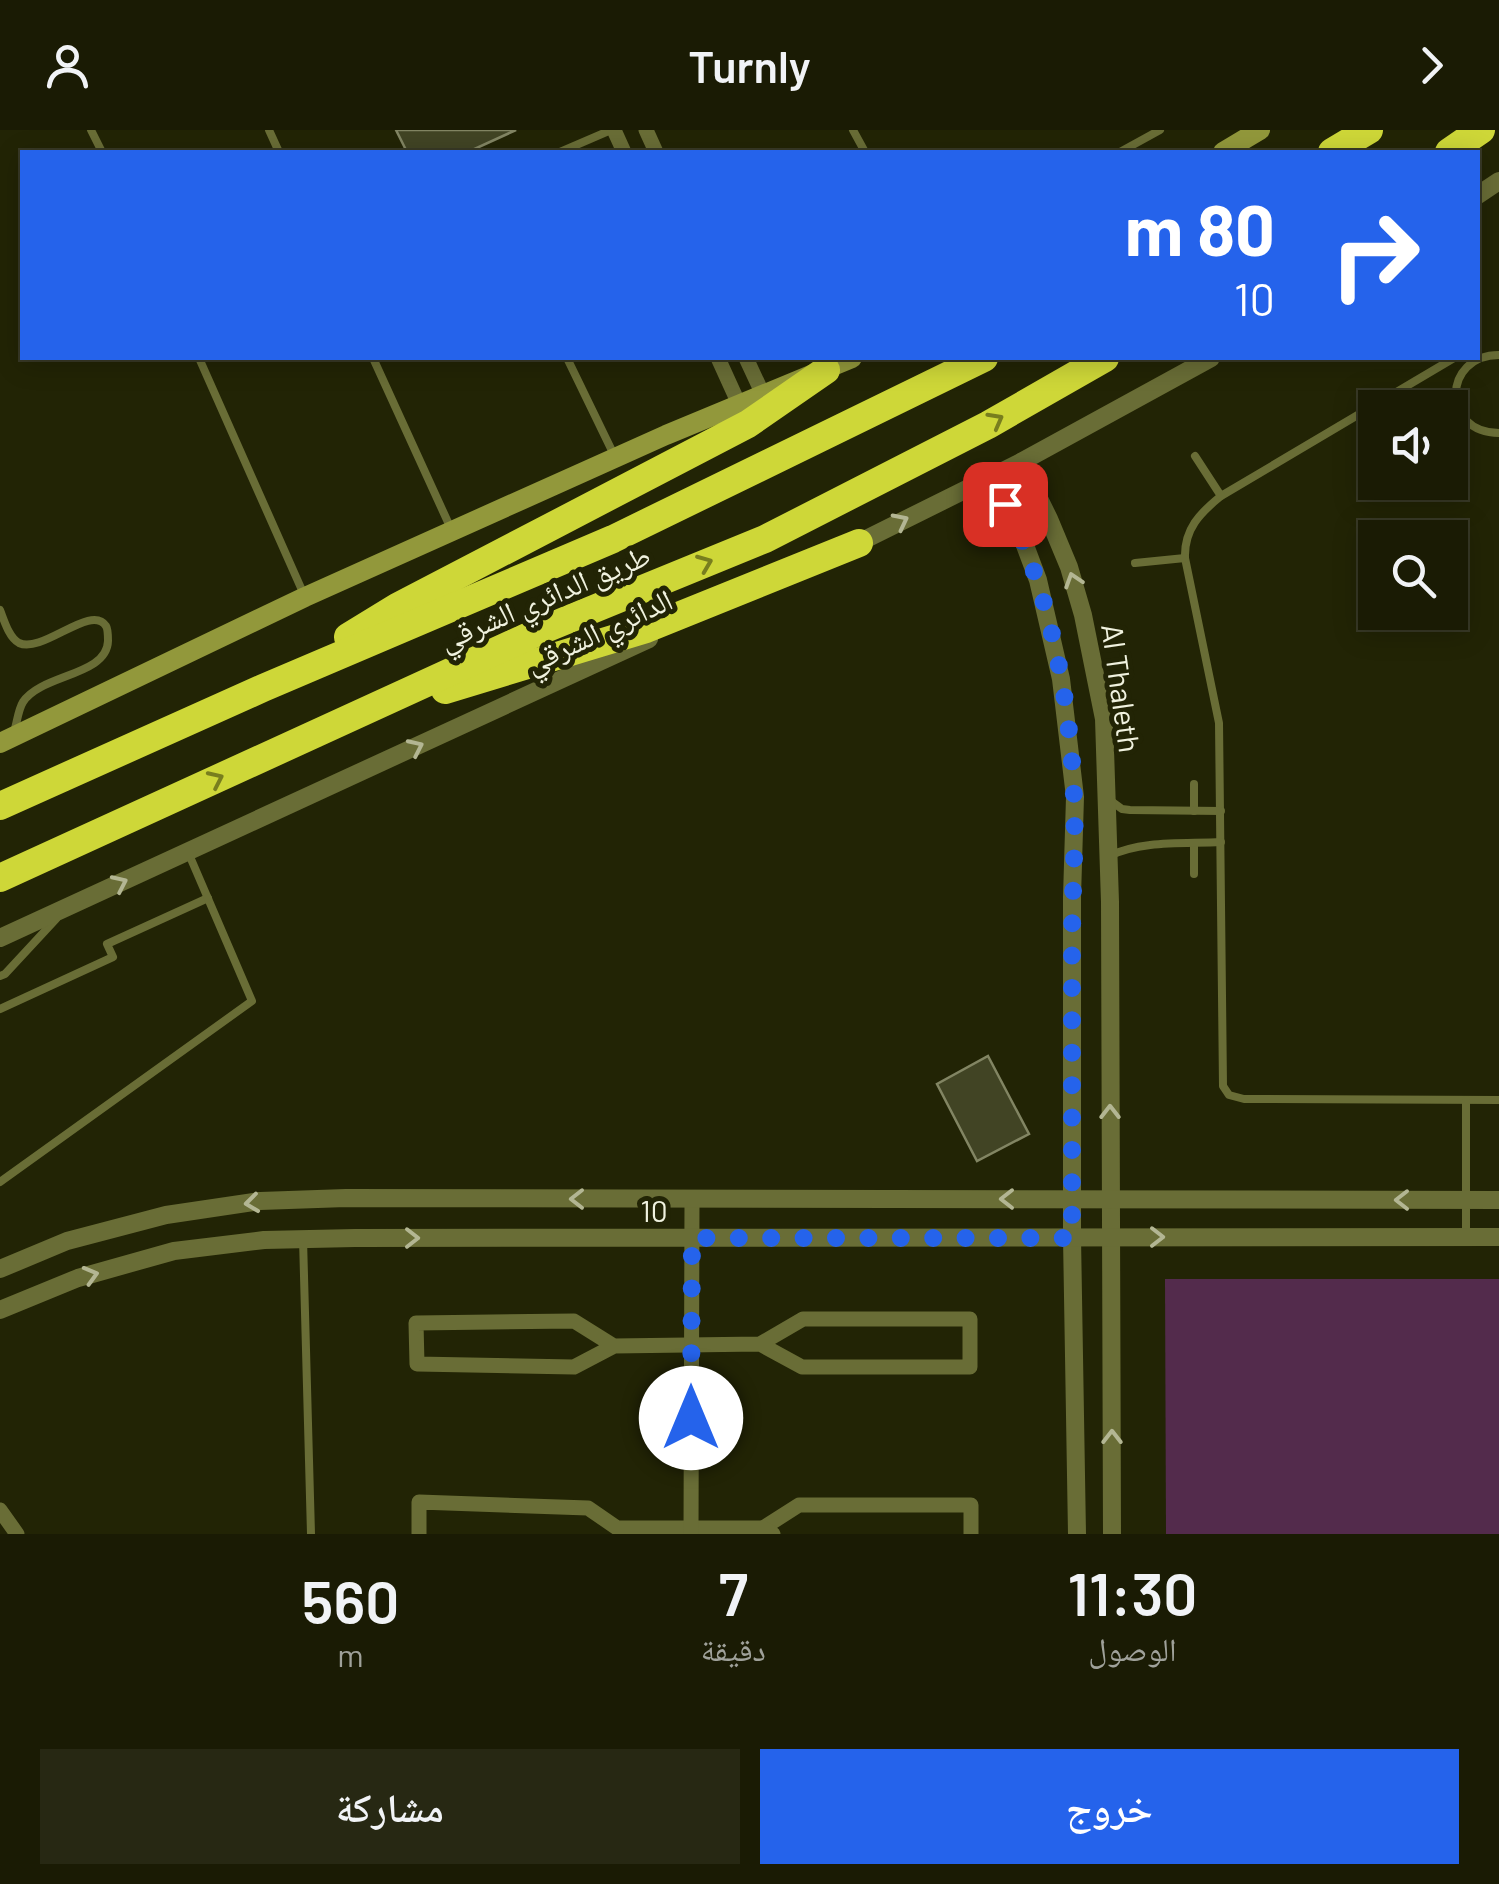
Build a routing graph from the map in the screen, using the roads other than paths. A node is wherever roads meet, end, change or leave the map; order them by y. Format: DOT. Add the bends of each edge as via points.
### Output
graph roads {
  1 [pos="612,130"];
  2 [pos="667,130"];
  3 [pos="1160,130"];
  4 [pos="1260,130"];
  5 [pos="1369,130"];
  6 [pos="1481,130"];
  7 [pos="650,140"];
  8 [pos="565,150"];
  9 [pos="1124,150"];
  10 [pos="1227,150"];
  11 [pos="1335,150"];
  12 [pos="1451,150"];
  13 [pos="1480,351"];
  14 [pos="1482,356"];
  15 [pos="1499,356"];
  16 [pos="200,360"];
  17 [pos="374,360"];
  18 [pos="568,360"];
  19 [pos="719,360"];
  20 [pos="746,360"];
  21 [pos="980,360"];
  22 [pos="1101,360"];
  23 [pos="1207,360"];
  24 [pos="1451,360"];
  25 [pos="1455,360"];
  26 [pos="1475,360"];
  27 [pos="839,364"];
  28 [pos="1462,372"];
  29 [pos="755,409"];
  30 [pos="1499,432"];
  31 [pos="1194,456"];
  32 [pos="616,458"];
  33 [pos="1021,462"];
  34 [pos="990,476"];
  35 [pos="1221,496"];
  36 [pos="452,530"];
  37 [pos="859,543"];
  38 [pos="1185,558"];
  39 [pos="1134,563"];
  40 [pos="305,597"];
  41 [pos="0,610"];
  42 [pos="263,688"];
  43 [pos="338,722"];
  44 [pos="6,740"];
  45 [pos="1194,784"];
  46 [pos="1107,799"];
  47 [pos="0,806"];
  48 [pos="1194,811"];
  49 [pos="1220,812"];
  50 [pos="1220,842"];
  51 [pos="1194,843"];
  52 [pos="188,852"];
  53 [pos="1108,856"];
  54 [pos="1194,874"];
  55 [pos="0,878"];
  56 [pos="208,898"];
  57 [pos="68,907"];
  58 [pos="0,938"];
  59 [pos="0,976"];
  60 [pos="0,1009"];
  61 [pos="1466,1100"];
  62 [pos="1499,1100"];
  63 [pos="0,1182"];
  64 [pos="692,1199"];
  65 [pos="1072,1199"];
  66 [pos="1110,1200"];
  67 [pos="1466,1200"];
  68 [pos="1499,1200"];
  69 [pos="1499,1237"];
  70 [pos="692,1238"];
  71 [pos="1072,1238"];
  72 [pos="1111,1238"];
  73 [pos="1466,1238"];
  74 [pos="303,1239"];
  75 [pos="0,1269"];
  76 [pos="0,1310"];
  77 [pos="692,1344"];
  78 [pos="760,1344"];
  79 [pos="614,1346"];
  80 [pos="0,1510"];
  81 [pos="614,1531"];
  82 [pos="691,1531"];
  83 [pos="768,1531"];
  84 [pos="18,1534"];
  85 [pos="311,1534"];
  86 [pos="419,1534"];
  87 [pos="970,1534"];
  88 [pos="1077,1534"];
  89 [pos="1112,1534"];
  1 -- 8 [label="lane"];
  2 -- 7 [label="street"];
  3 -- 9 [label="lane"];
  4 -- 10 [label="main road"];
  5 -- 11 [label="highway"];
  6 -- 12 [label="highway"];
  13 -- 14 [label="lane"];
  14 -- 15 [label="lane"];
  16 -- 40 [label="lane"];
  17 -- 36 [label="lane"];
  18 -- 32 [label="lane"];
  19 -- 29 [label="street"];
  20 -- 29 [label="street"];
  21 -- 42 [label="highway, طريق الدائري الشرقي" via="613,539"];
  43 -- 22 [label="highway, طريق الدائري الشرقي, one-way" via="765,539"];
  23 -- 33 [label="street, الدائري الشرقي"];
  24 -- 35 [label="lane"];
  25 -- 28 [label="lane"];
  26 -- 28 [label="lane"];
  27 -- 29 [label="highway"];
  28 -- 30 [label="lane" via="1458,409 1475,428"];
  29 -- 32 [label="main road"];
  29 -- 42 [label="highway"];
  31 -- 35 [label="lane"];
  32 -- 36 [label="main road"];
  33 -- 34 [label="street, الدائري الشرقي"];
  46 -- 33 [label="street, Al Thaleth, one-way" via="1104,719 1084,615"];
  37 -- 34 [label="street, الدائري الشرقي, one-way"];
  34 -- 65 [label="street, Al Thaleth" via="1038,580 1068,726 1074,798"];
  35 -- 38 [label="lane" via="1188,533"];
  36 -- 40 [label="main road"];
  37 -- 43 [label="highway" via="646,629"];
  52 -- 37 [label="street, الدائري الشرقي, one-way"];
  38 -- 39 [label="lane"];
  38 -- 49 [label="lane" via="1217,707"];
  40 -- 44 [label="main road"];
  41 -- 44 [label="lane" via="20,644 91,620 103,622 108,637 107,651 94,664 39,687 23,702"];
  42 -- 47 [label="highway, طريق الدائري الشرقي"];
  55 -- 43 [label="highway, طريق الدائري الشرقي, one-way"];
  45 -- 48 [label="lane"];
  46 -- 48 [label="lane" via="1122,809"];
  46 -- 53 [label="street, Al Thaleth"];
  48 -- 49 [label="lane"];
  49 -- 50 [label="lane"];
  50 -- 51 [label="lane"];
  50 -- 61 [label="lane" via="1221,1078 1229,1094"];
  51 -- 53 [label="lane"];
  51 -- 54 [label="lane"];
  52 -- 56 [label="lane"];
  57 -- 52 [label="street, الدائري الشرقي, one-way"];
  66 -- 53 [label="street, Al Thaleth, one-way"];
  56 -- 60 [label="lane" via="107,944 113,957"];
  56 -- 63 [label="lane" via="252,1001"];
  57 -- 58 [label="street, الدائري الشرقي"];
  57 -- 59 [label="lane"];
  61 -- 62 [label="lane"];
  61 -- 67 [label="lane"];
  65 -- 64 [label="street, 10, one-way"];
  64 -- 70 [label="street"];
  64 -- 75 [label="street, 10, one-way" via="260,1201 67,1240"];
  65 -- 66 [label="street, 10"];
  65 -- 71 [label="street, Al Thaleth"];
  67 -- 66 [label="street, 10, one-way"];
  66 -- 72 [label="street, Al Thaleth"];
  67 -- 68 [label="street, 10"];
  67 -- 73 [label="lane"];
  69 -- 73 [label="street, 10"];
  70 -- 71 [label="street, 10"];
  74 -- 70 [label="street, 10, one-way"];
  70 -- 77 [label="street"];
  71 -- 72 [label="street, 10"];
  71 -- 88 [label="street, Al Thaleth"];
  72 -- 73 [label="street, 10, one-way"];
  89 -- 72 [label="street, Al Thaleth, one-way"];
  76 -- 74 [label="street, 10, one-way" via="78,1278 174,1251"];
  74 -- 85 [label="lane"];
  77 -- 78 [label="street"];
  77 -- 79 [label="street"];
  77 -- 82 [label="street"];
  78 -- 78 [label="street" via="802,1320 970,1320 970,1367 802,1367"];
  79 -- 79 [label="street" via="574,1320 416,1323 417,1364 574,1367"];
  80 -- 84 [label="street"];
  81 -- 82 [label="street"];
  81 -- 86 [label="street" via="588,1508 419,1502"];
  82 -- 83 [label="street"];
  83 -- 87 [label="street" via="799,1504 971,1506"];
}
